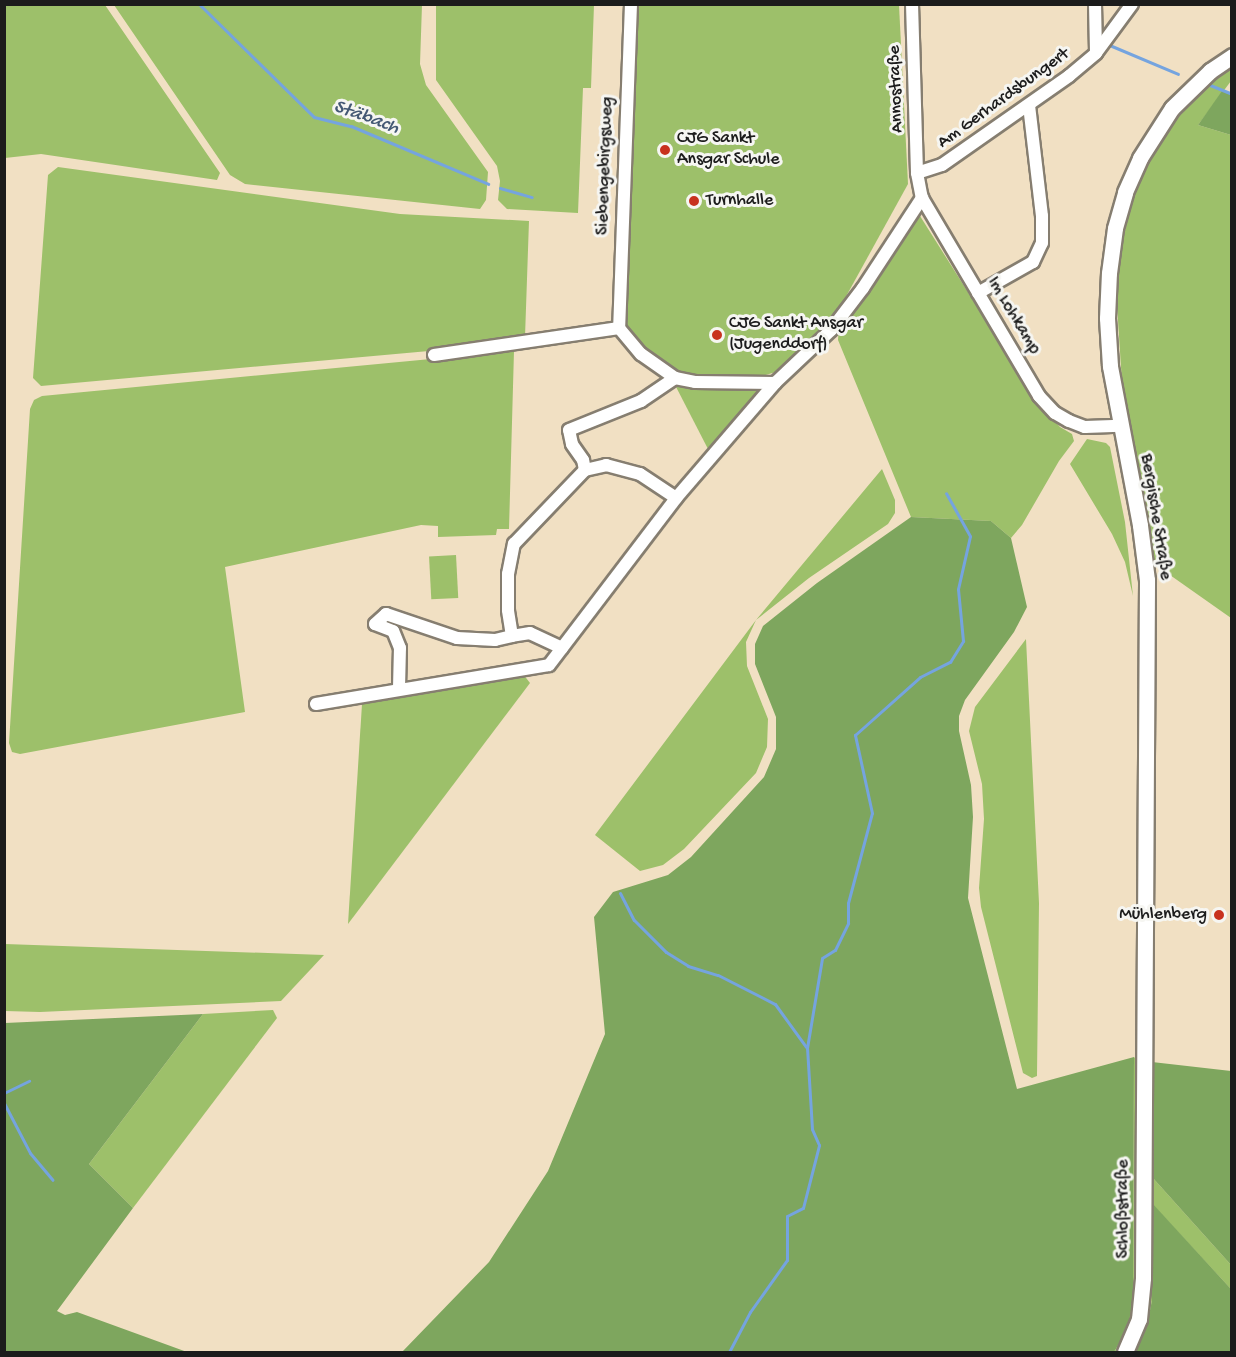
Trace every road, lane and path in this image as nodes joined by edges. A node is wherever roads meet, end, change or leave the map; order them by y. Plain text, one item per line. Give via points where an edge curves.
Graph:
1 (631, 4) edge
2 (912, 4) edge
3 (1095, 4) edge
4 (1132, 4) edge
5 (1096, 53) junction
6 (1232, 56) edge
7 (1029, 106) junction
8 (917, 173) junction
9 (922, 198) junction
10 (978, 293) junction
11 (619, 328) junction
12 (434, 355) dead end
13 (675, 378) junction
14 (775, 383) junction
15 (1120, 426) junction
16 (585, 470) junction
17 (676, 498) junction
18 (512, 636) junction
19 (562, 648) junction
20 (399, 688) junction
21 (316, 704) dead end
22 (1143, 1062) joint
23 (1125, 1353) edge

1 - 11 street, Siebengebirgsweg
2 - 8 street, Annostraße
3 - 5 street, Am Gerhardsbungert
4 - 5 street
5 - 7 street, Am Gerhardsbungert
6 - 15 main road, Bergische Straße via 1210,71 1172,108 1140,158 1125,192 1115,228 1107,318
7 - 8 street, Am Gerhardsbungert via 942,165
7 - 10 street via 1042,243 1033,262
8 - 9 street, Im Lohkamp
9 - 10 street, Im Lohkamp
9 - 14 street via 831,330
10 - 15 street, Im Lohkamp via 1039,396 1055,413 1084,427
11 - 12 street
11 - 13 street via 640,354
13 - 14 street
13 - 16 street via 641,401 569,430
14 - 17 street
15 - 22 main road, Bergische Straße via 1140,525 1146,580
16 - 17 street via 606,465 640,474
16 - 18 street via 514,544 508,574
17 - 19 street
18 - 19 street via 530,633
18 - 20 street via 495,640 457,638 386,614 375,624 393,631 400,648
19 - 20 street via 549,665
20 - 21 street
22 - 23 main road, Schloßstraße via 1143,1278 1139,1319

